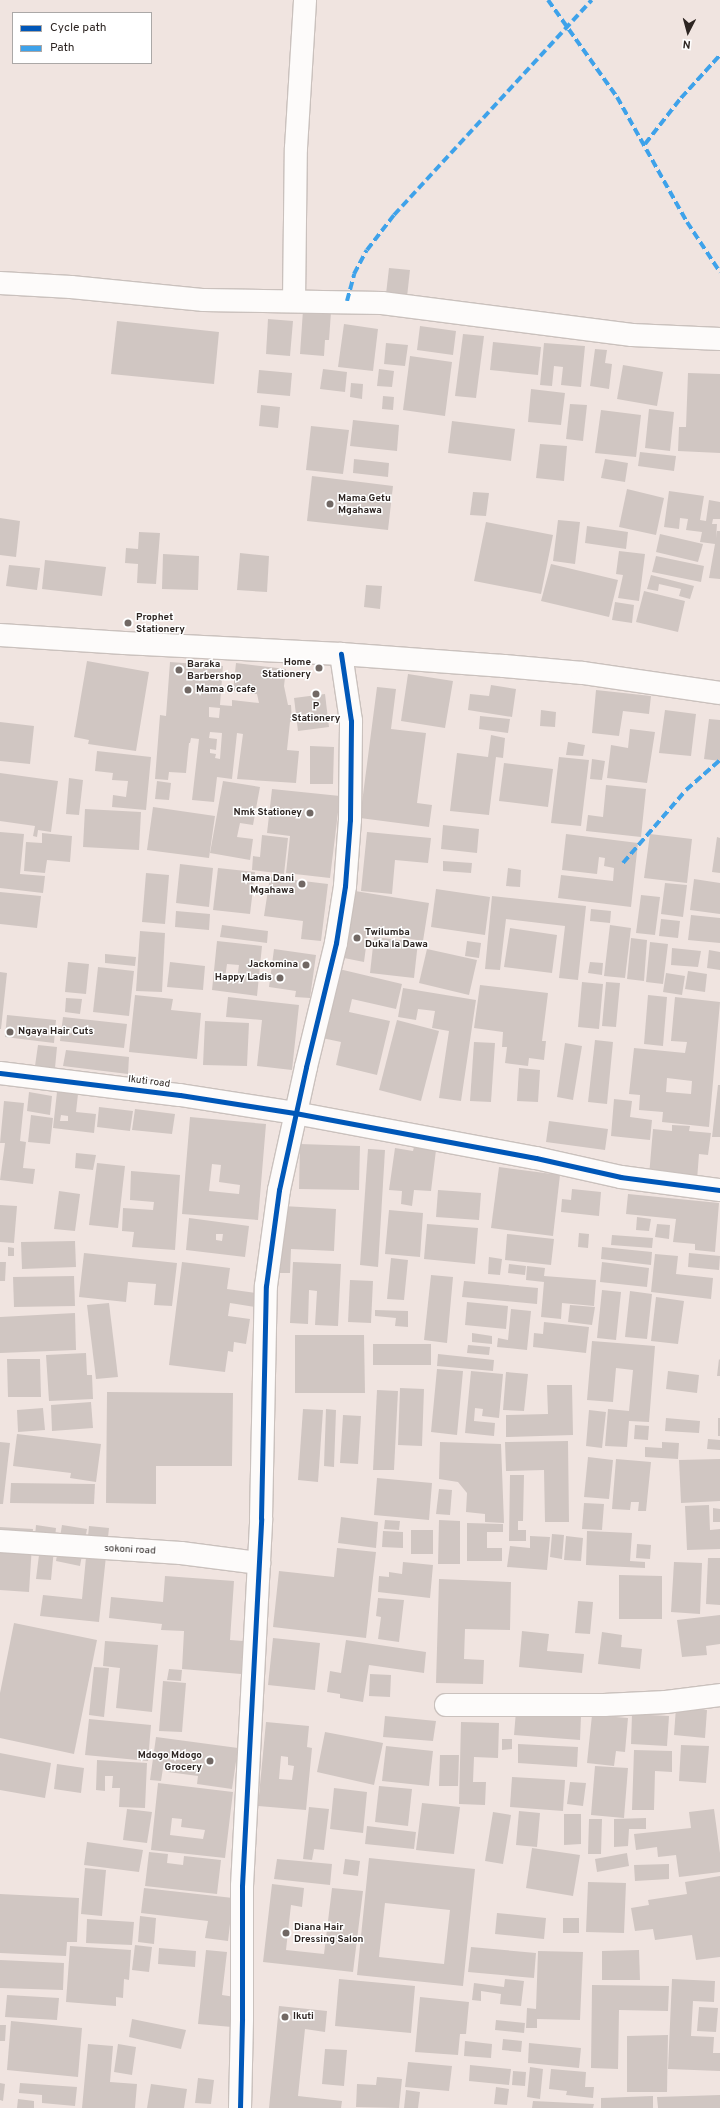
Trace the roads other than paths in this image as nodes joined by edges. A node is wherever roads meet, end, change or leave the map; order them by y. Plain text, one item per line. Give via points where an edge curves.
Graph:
1 (305, 0) edge
2 (0, 283) edge
3 (294, 301) junction
4 (720, 340) edge
5 (0, 635) edge
6 (342, 654) junction
7 (720, 693) edge
8 (0, 1073) edge
9 (295, 1113) junction
10 (720, 1190) edge
11 (0, 1541) edge
12 (259, 1562) junction
13 (720, 1695) edge
14 (446, 1705) dead end
15 (240, 2108) edge

1 - 3 street via 296,148
2 - 3 street via 71,287 171,298
3 - 4 street via 382,303 632,334
5 - 6 street
6 - 7 street via 583,673
6 - 9 street via 351,721 350,820 345,886 336,943
8 - 9 street, Ikuti road via 180,1095
9 - 10 street, Ikuti road via 536,1158 621,1177
9 - 12 street via 280,1190 266,1286
11 - 12 street, sokoni road via 181,1552
12 - 15 street via 242,1886
13 - 14 street via 604,1706

